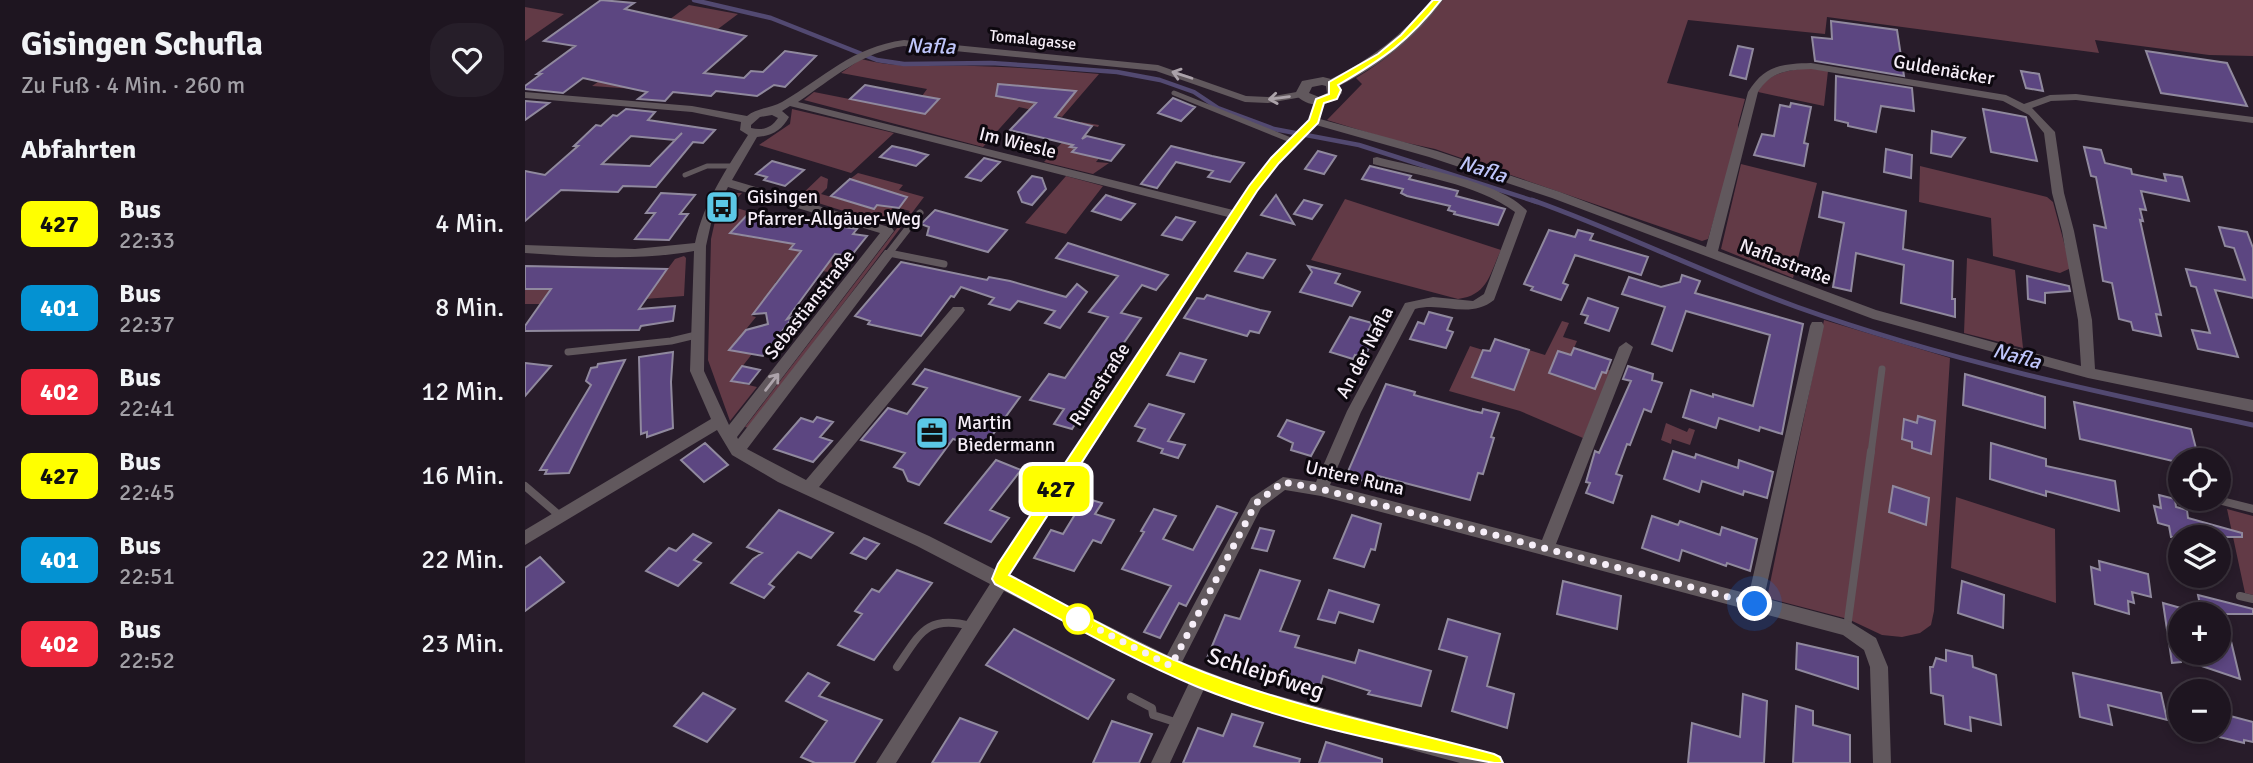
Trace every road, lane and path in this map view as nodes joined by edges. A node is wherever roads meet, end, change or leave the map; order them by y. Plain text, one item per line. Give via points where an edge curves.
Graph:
1 (1437, 0) edge
2 (1332, 84) junction
3 (1174, 93) dead end
4 (1302, 94) junction
5 (525, 95) edge
6 (1319, 101) junction
7 (790, 103) junction
8 (2025, 107) junction
9 (774, 111) junction
10 (748, 120) junction
11 (2253, 120) edge
12 (1303, 132) junction
13 (754, 133) junction
14 (1377, 161) dead end
15 (734, 166) junction
16 (685, 175) dead end
17 (723, 183) junction
18 (920, 213) dead end
19 (1236, 215) junction
20 (700, 246) junction
21 (525, 249) edge
22 (1711, 252) junction
23 (888, 253) junction
24 (944, 264) dead end
25 (958, 310) dead end
26 (1817, 326) dead end
27 (696, 335) junction
28 (1626, 347) dead end
29 (568, 352) dead end
30 (1882, 369) dead end
31 (2088, 373) junction
32 (2253, 406) edge
33 (719, 421) junction
34 (729, 436) junction
35 (737, 451) junction
36 (525, 486) edge
37 (809, 488) junction
38 (1321, 489) junction
39 (2231, 503) edge
40 (2253, 509) edge
41 (560, 516) junction
42 (525, 538) edge
43 (1547, 548) junction
44 (1000, 579) junction
45 (2240, 596) dead end
46 (2253, 599) edge
47 (1755, 604) junction
48 (972, 627) junction
49 (1847, 628) junction
50 (1171, 666) junction
51 (897, 667) dead end
52 (1201, 679) junction
53 (1131, 697) dead end
54 (1178, 723) junction
55 (885, 763) edge
56 (1160, 763) edge
57 (1494, 763) edge
58 (1882, 763) edge

1 - 2 street, Runastraße via 1405,37
2 - 4 street, Runastraße via 1311,82
2 - 6 street, Runastraße via 1333,96
3 - 12 lane
4 - 6 street
4 -> 7 street, Tomalagasse via 1250,99 1159,68 892,44 849,63
5 - 10 street via 680,108
6 - 12 street, Runastraße
7 - 9 street, Tomalagasse
7 - 19 street, Im Wiesle
8 - 11 street via 2061,96
8 - 22 street, Guldenäcker via 1977,91 1811,66 1770,71 1753,92
8 - 31 street, Guldenäcker via 2049,132 2085,320
9 - 10 street
9 - 13 street via 783,117 781,124
10 - 13 street via 746,130
12 - 19 street, Runastraße
12 - 22 street, Naflastraße via 1462,163
13 - 15 street
14 - 38 street, An der Nafla via 1467,186 1521,211 1483,304 1471,307 1423,300 1410,306 1354,411
15 - 16 lane via 707,166
15 - 17 street
17 - 20 street via 706,219
34 -> 17 street, Sebastianstraße via 888,231
18 - 23 lane
19 - 44 street, Runastraße
20 - 21 street via 642,251
20 - 27 street
22 - 31 street, Naflastraße via 1873,314
23 - 24 lane
23 - 35 street
25 - 37 street
26 - 47 street
27 - 29 lane
27 - 33 street via 697,371
28 - 43 street
30 - 49 lane
31 - 32 street, Naflastraße
33 - 34 street
33 - 41 street
34 - 35 street
35 - 37 street, Schleipfweg
36 - 41 lane
37 - 44 street, Schleipfweg
38 - 43 street, Untere Runa
38 - 50 street, Untere Runa via 1283,482 1256,503
39 - 40 lane
41 - 42 street
43 - 47 street, Untere Runa
44 - 48 street, Runastraße
44 - 50 street, Schleipfweg
45 - 46 lane
47 - 49 street, Untere Runa
48 - 51 lane via 947,618 928,625
48 - 55 street, Runastraße
49 - 58 street, Untere Runa via 1870,645 1879,667
50 - 52 street, Schleipfweg
52 - 54 street
52 - 57 street, Schleipfweg via 1254,698
53 - 54 lane via 1151,708 1153,715
54 - 56 street

